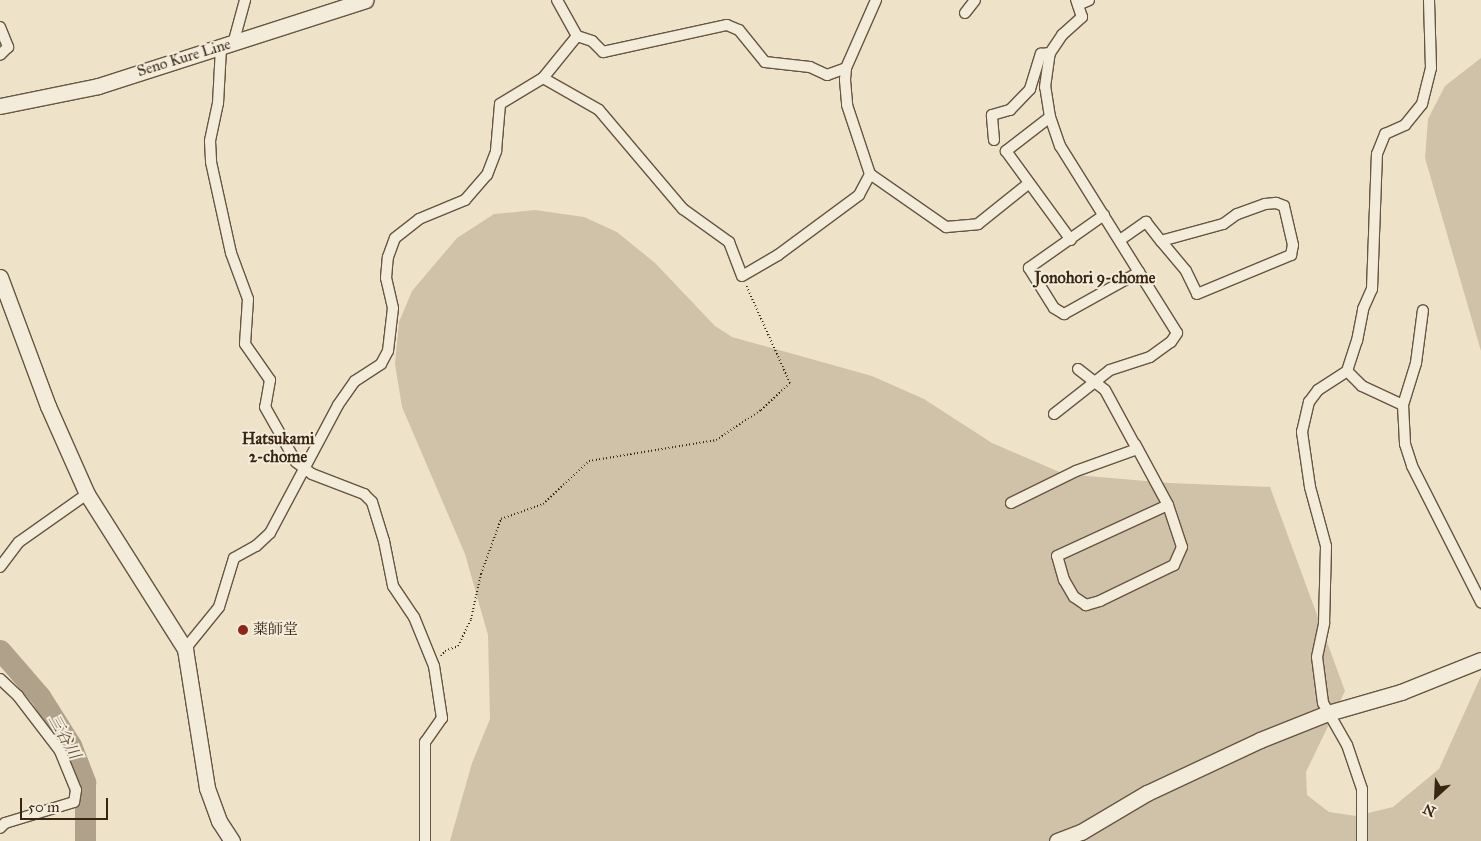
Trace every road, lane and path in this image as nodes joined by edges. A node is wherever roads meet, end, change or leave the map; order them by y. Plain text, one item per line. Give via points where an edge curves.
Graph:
1 (245, 0) edge
2 (366, 0) edge
3 (557, 0) edge
4 (876, 0) edge
5 (975, 0) edge
6 (1089, 0) edge
7 (1429, 0) edge
8 (1077, 3) edge
9 (965, 13) dead end
10 (0, 26) edge
11 (576, 36) junction
12 (227, 46) junction
13 (1050, 53) junction
14 (0, 55) edge
15 (846, 68) junction
16 (543, 78) junction
17 (0, 106) edge
18 (1050, 116) junction
19 (994, 140) dead end
20 (870, 174) junction
21 (1028, 184) junction
22 (1104, 215) junction
23 (1071, 240) junction
24 (1120, 240) junction
25 (1161, 241) junction
26 (1139, 272) junction
27 (742, 276) junction
28 (0, 277) edge
29 (1423, 310) dead end
30 (1078, 369) dead end
31 (1347, 371) junction
32 (1095, 384) junction
33 (1403, 405) junction
34 (1054, 414) dead end
35 (1137, 449) junction
36 (303, 468) junction
37 (87, 494) junction
38 (1010, 503) dead end
39 (1168, 505) junction
40 (0, 567) edge
41 (1481, 602) edge
42 (185, 649) junction
43 (1481, 660) edge
44 (434, 666) junction
45 (0, 679) edge
46 (1328, 713) junction
47 (0, 828) edge
48 (232, 841) edge
49 (425, 841) edge
50 (1057, 841) edge
51 (1362, 841) edge

1 - 12 street
2 - 12 street, Seno Kure Line
3 - 11 street
4 - 15 street
5 - 9 street
6 - 8 street
7 - 31 street via 1431,68 1422,104 1405,125 1385,134 1377,154 1372,289 1363,309
8 - 13 street via 1082,17 1062,35
10 - 14 street via 8,47
11 - 15 street via 592,41 603,52 727,25 739,30 765,62 810,67 827,75
11 - 16 street
12 - 17 street, Seno Kure Line via 98,86
12 - 36 street via 210,141 211,162 231,253 248,299 245,344 270,380 265,407 280,437
13 - 18 street via 1046,87
13 - 19 street via 1041,54 1030,89 1010,110 992,115
15 - 20 street via 847,105
16 - 27 street via 599,110 683,209 729,242
16 - 36 street via 500,104 496,151 490,167 465,200 419,219 395,238 388,257 386,278 393,308 388,351 381,364 355,381
18 - 21 street via 1006,151
18 - 22 street via 1060,146
20 - 21 street via 946,227 978,224
20 - 27 street via 859,195 778,255
21 - 23 street
22 - 23 street
22 - 24 street
23 - 26 street via 1028,268 1054,308 1064,314
24 - 25 street via 1146,222
24 - 26 street
25 - 25 street via 1223,224 1237,214 1276,203 1284,206 1293,245 1291,255 1197,294 1186,271
26 - 32 street via 1177,333 1171,342 1150,357 1118,366
27 - 44 path via 790,383 761,410 716,440 589,461 543,504 501,519 481,574 471,619 458,646 445,651
28 - 37 street via 48,406
29 - 33 street via 1416,363
30 - 32 street
31 - 33 street via 1362,386
31 - 46 street via 1318,390 1309,402 1302,432 1310,487 1326,546 1324,623 1317,656 1323,703
32 - 34 street
32 - 35 street via 1105,390 1115,404
33 - 41 street via 1405,444 1412,466
35 - 38 street via 1076,471
35 - 39 street via 1134,441
36 - 42 street via 270,533 256,546 234,558 219,607
36 - 44 street via 364,494 372,502 394,586 414,617
37 - 40 street via 19,542
37 - 42 street
39 - 39 street via 1182,547 1174,565 1100,601 1086,605 1074,597 1064,580 1057,556
42 - 48 street via 206,788 219,821
43 - 46 street via 1401,692
44 - 49 street via 442,718 425,742
45 - 47 street via 18,696 60,751 76,790 74,802 5,823
46 - 50 street via 1260,740 1155,789 1081,832
46 - 51 street via 1347,745 1362,789

